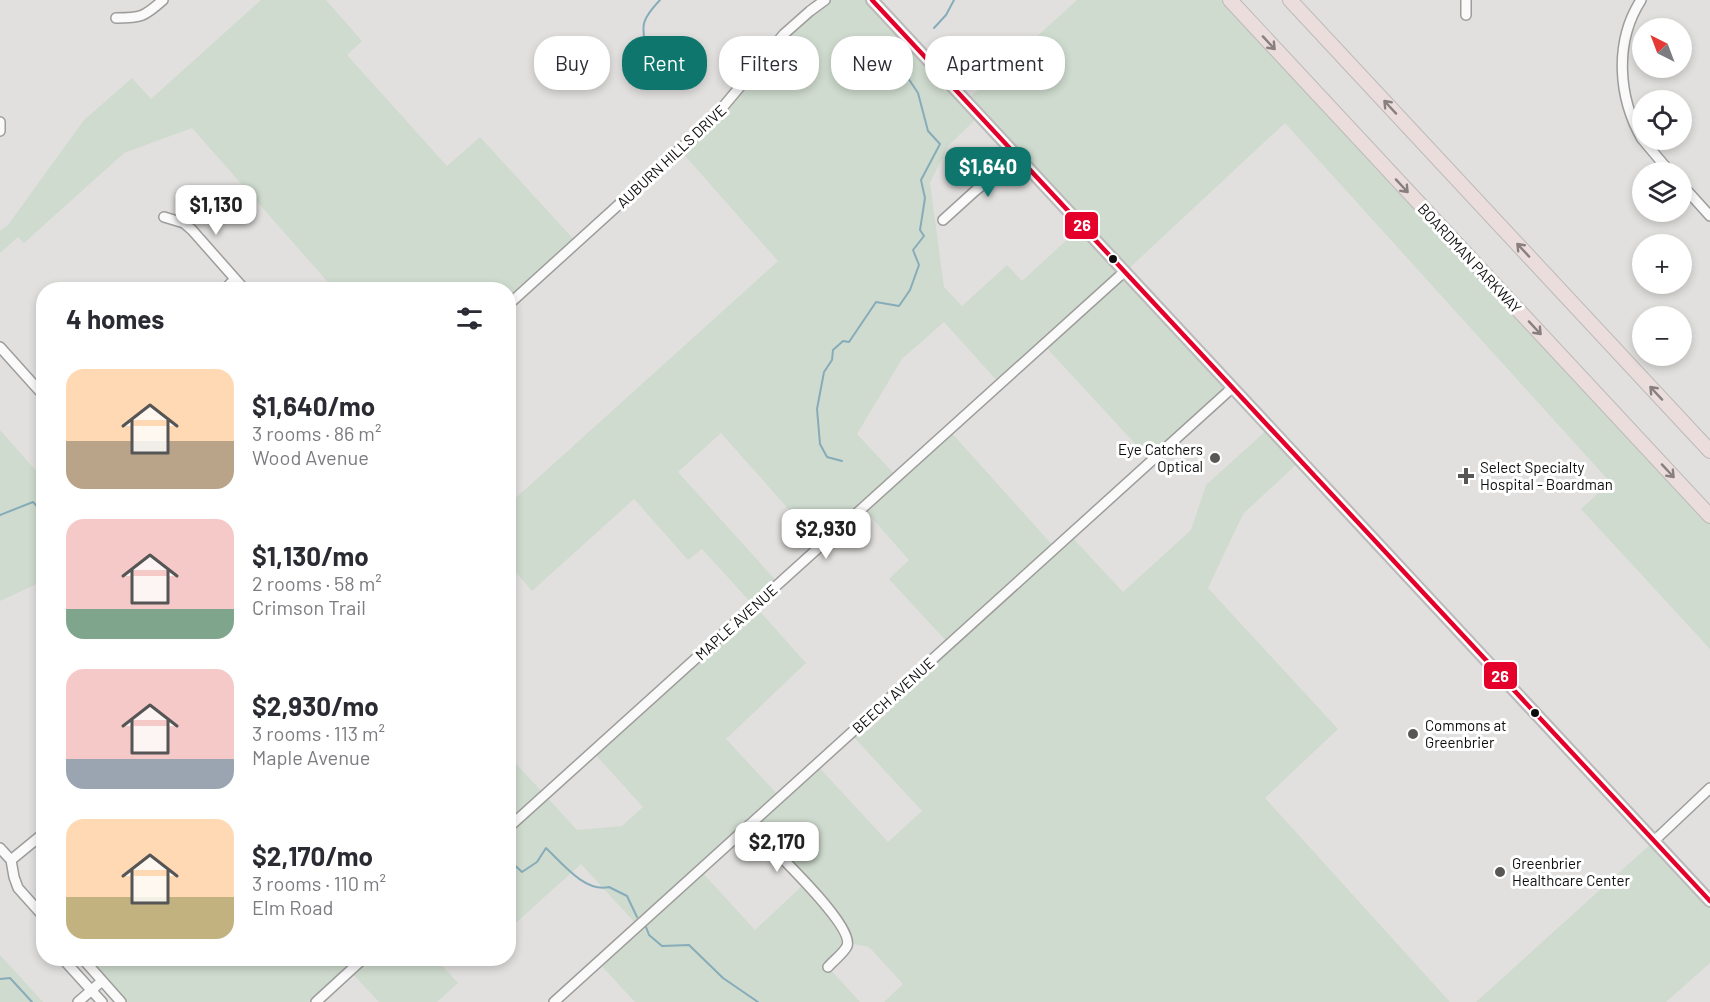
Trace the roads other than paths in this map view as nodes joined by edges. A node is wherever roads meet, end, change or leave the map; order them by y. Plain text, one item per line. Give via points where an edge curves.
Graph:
1 (163, 0) edge
2 (825, 0) edge
3 (872, 0) edge
4 (1230, 0) edge
5 (1290, 0) edge
6 (1466, 0) edge
7 (1641, 0) edge
8 (1466, 15) dead end
9 (116, 18) dead end
10 (1632, 119) edge
11 (0, 122) edge
12 (0, 131) edge
13 (1652, 150) edge
14 (1017, 157) junction
15 (1662, 162) edge
16 (1692, 196) edge
17 (1710, 216) edge
18 (164, 217) dead end
19 (943, 220) dead end
20 (1124, 272) junction
21 (235, 279) junction
22 (232, 282) edge
23 (238, 282) edge
24 (516, 298) edge
25 (0, 347) edge
26 (36, 387) edge
27 (1232, 388) junction
28 (1710, 451) edge
29 (1710, 516) edge
30 (1710, 788) edge
31 (516, 821) edge
32 (749, 825) junction
33 (36, 840) edge
34 (1654, 841) junction
35 (0, 848) edge
36 (11, 860) junction
37 (1710, 901) edge
38 (36, 908) edge
39 (69, 966) edge
40 (89, 966) edge
41 (355, 966) edge
42 (828, 966) dead end
43 (102, 981) junction
44 (91, 991) junction
45 (78, 1002) edge
46 (102, 1002) edge
47 (121, 1002) edge
48 (316, 1002) edge
49 (554, 1002) edge

1 - 9 street via 137,18
2 - 24 street, AUBURN HILLS DRIVE via 784,34 712,120
3 - 14 main road
4 -> 29 highway, BOARDMAN PARKWAY
28 -> 5 highway
6 - 8 street
7 - 10 street via 1629,26 1622,67
11 - 12 street
13 - 15 street
14 - 19 street
14 - 20 main road
16 - 17 street
18 - 21 street via 184,223
20 - 27 main road
20 - 31 street, MAPLE AVENUE
21 - 22 street
21 - 23 street
25 - 26 street
27 - 32 street, BEECH AVENUE
27 - 34 main road
30 - 34 street
32 - 42 street via 840,922 848,943
32 - 49 street, BEECH AVENUE
33 - 36 street
34 - 37 main road
35 - 36 street
36 - 38 street via 18,888
39 - 44 street
40 - 43 street
41 - 48 street
43 - 44 street
43 - 47 street
44 - 45 street
44 - 46 street

